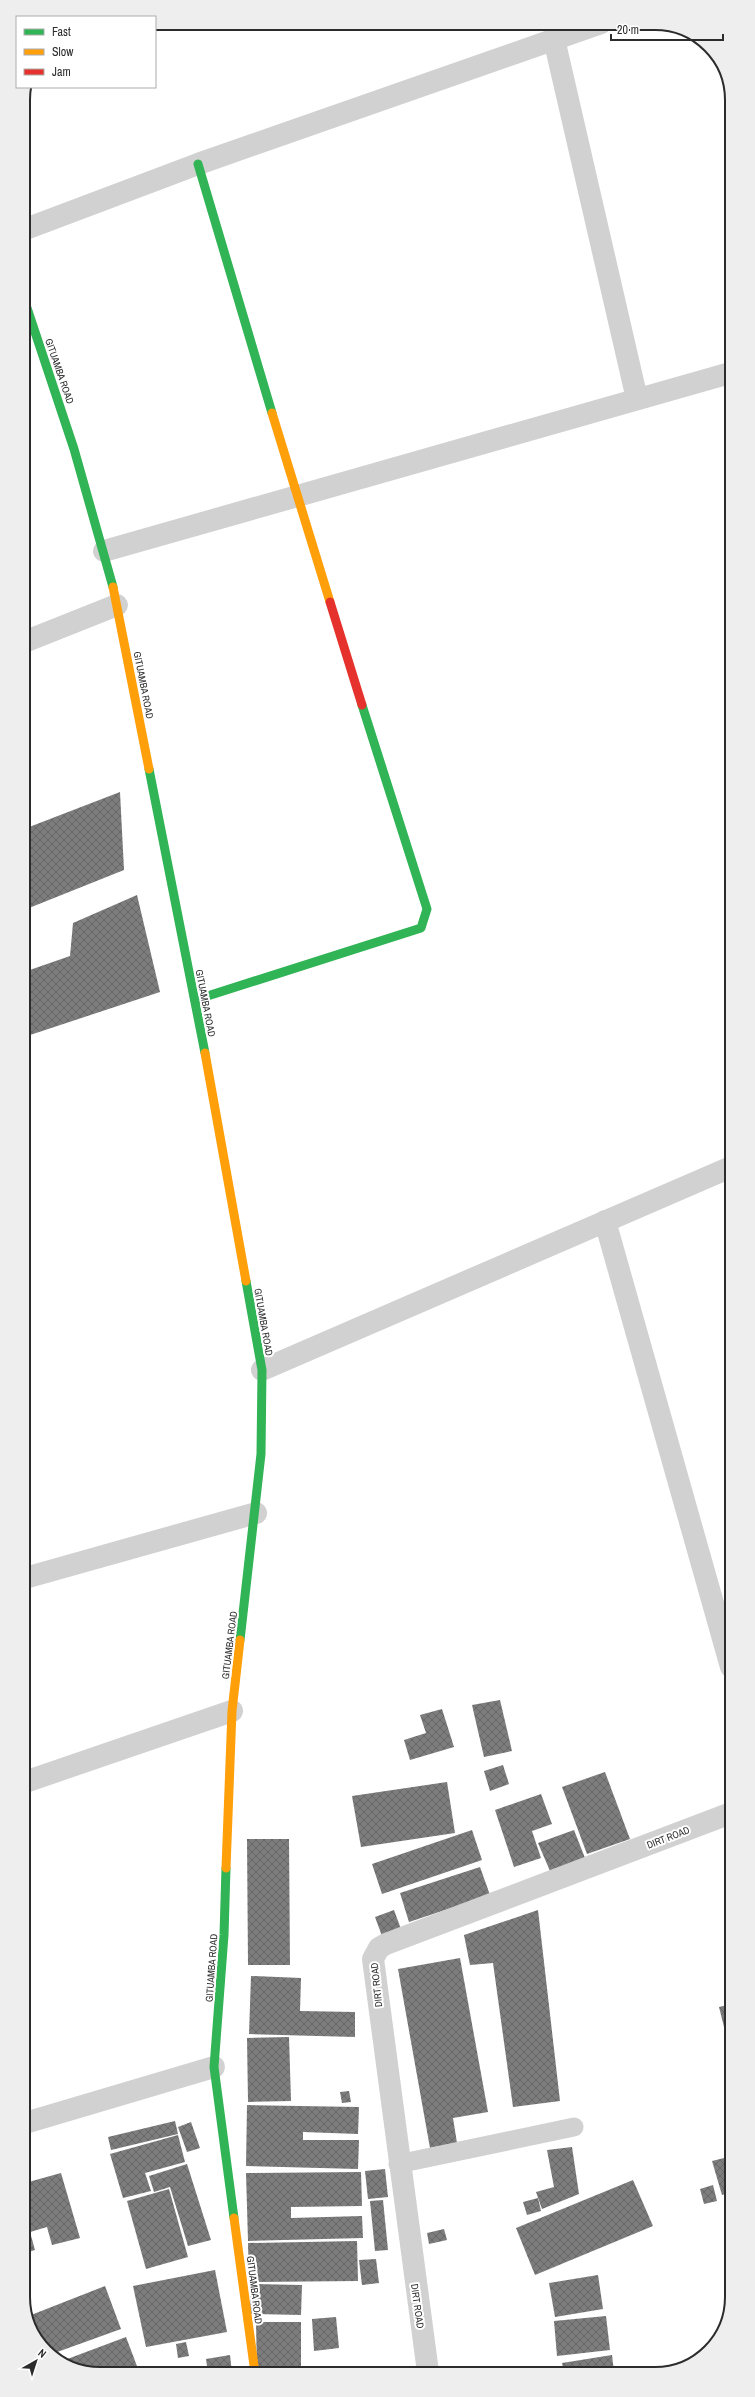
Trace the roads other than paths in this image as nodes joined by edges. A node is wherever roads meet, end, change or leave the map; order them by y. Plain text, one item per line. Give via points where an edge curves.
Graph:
1 (580, 30) edge
2 (554, 39) junction
3 (198, 164) junction
4 (30, 227) edge
5 (30, 316) edge
6 (725, 374) edge
7 (637, 399) junction
8 (296, 495) junction
9 (104, 551) junction
10 (117, 605) junction
11 (30, 640) edge
12 (195, 1000) junction
13 (725, 1170) edge
14 (605, 1221) junction
15 (262, 1370) junction
16 (256, 1513) junction
17 (30, 1577) edge
18 (725, 1646) edge
19 (232, 1711) junction
20 (30, 1780) edge
21 (725, 1815) edge
22 (214, 2067) junction
23 (30, 2122) edge
24 (574, 2127) dead end
25 (398, 2164) junction
26 (254, 2367) edge
27 (427, 2367) edge

1 - 2 street
2 - 3 street
2 - 7 street
3 - 4 street
3 - 8 street
5 - 9 street, GITUAMBA ROAD via 57,392
6 - 7 street
7 - 8 street
8 - 9 street
8 - 12 street via 427,909 421,928
9 - 10 street, GITUAMBA ROAD
10 - 11 street
10 - 12 street, GITUAMBA ROAD
12 - 15 street, GITUAMBA ROAD
13 - 14 street
14 - 15 street
14 - 18 street
15 - 16 street, GITUAMBA ROAD via 262,1454
16 - 17 street
16 - 19 street, GITUAMBA ROAD
19 - 20 street
19 - 22 street, GITUAMBA ROAD via 224,1935
21 - 25 street, DIRT ROAD via 379,1948 373,1959
22 - 23 street
22 - 26 street, GITUAMBA ROAD
24 - 25 lane
25 - 27 street, DIRT ROAD

